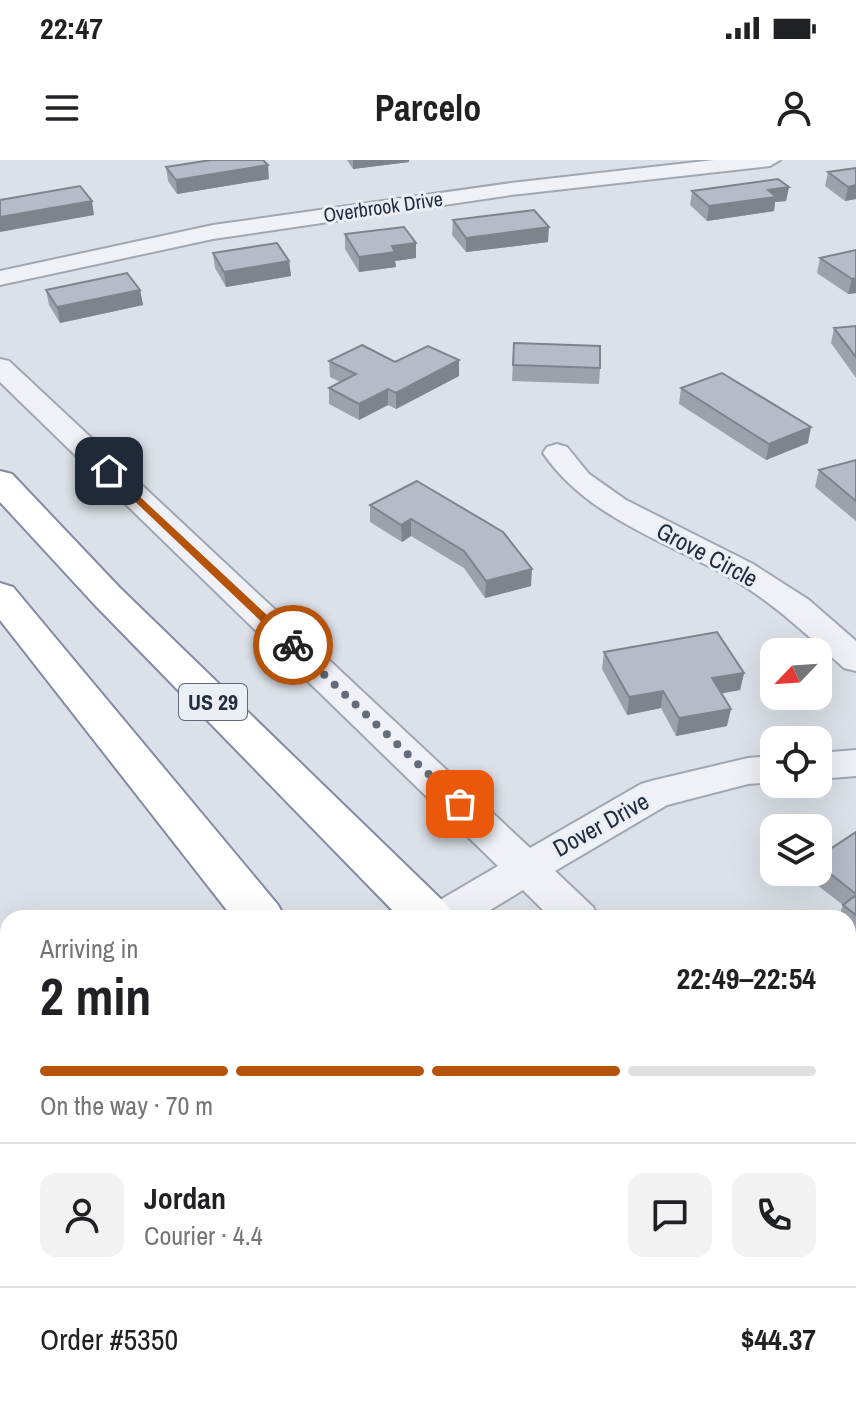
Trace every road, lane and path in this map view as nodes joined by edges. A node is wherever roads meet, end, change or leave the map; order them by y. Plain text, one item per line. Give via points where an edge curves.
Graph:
1 (770, 160) edge
2 (0, 278) edge
3 (0, 367) edge
4 (557, 453) dead end
5 (0, 481) edge
6 (0, 595) edge
7 (856, 660) edge
8 (856, 763) edge
9 (832, 765) edge
10 (760, 770) edge
11 (526, 867) junction
12 (255, 910) edge
13 (422, 910) edge
14 (456, 910) edge
15 (570, 910) edge

1 - 2 street, Overbrook Drive via 511,189 213,232
3 - 11 street
4 - 7 street, Grove Circle via 579,480 615,506 742,571 797,607
5 - 13 highway, US 29 via 107,596
6 - 12 highway
8 - 9 street
10 - 11 street, Dover Drive via 655,794
11 - 14 street, Dover Drive
11 - 15 street

